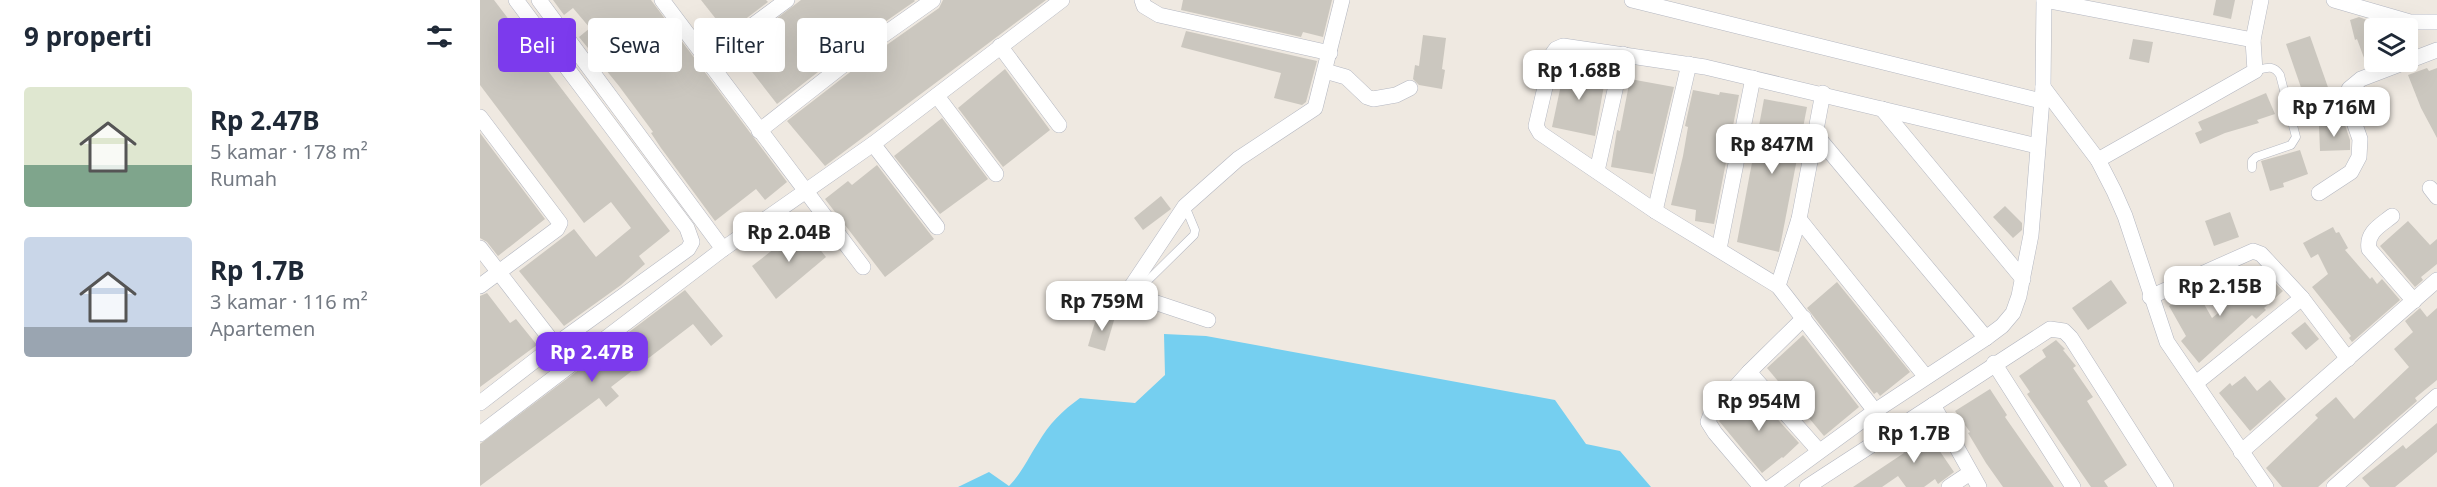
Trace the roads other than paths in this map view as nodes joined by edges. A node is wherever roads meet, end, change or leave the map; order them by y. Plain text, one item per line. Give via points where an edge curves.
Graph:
1 (516, 0) edge
2 (539, 0) edge
3 (662, 0) edge
4 (787, 0) edge
5 (933, 0) edge
6 (1062, 0) edge
7 (1342, 0) edge
8 (1632, 0) edge
9 (2044, 0) edge
10 (2261, 0) edge
11 (2334, 0) edge
12 (1143, 3) edge
13 (763, 18) edge
14 (2437, 22) edge
15 (2253, 39) junction
16 (694, 44) edge
17 (1000, 46) junction
18 (2437, 50) edge
19 (1330, 53) junction
20 (1623, 54) junction
21 (1689, 64) junction
22 (2255, 71) junction
23 (715, 72) edge
24 (1333, 73) junction
25 (1753, 78) junction
26 (1410, 88) dead end
27 (1823, 93) junction
28 (2042, 94) junction
29 (938, 96) junction
30 (1882, 109) junction
31 (480, 117) edge
32 (1059, 125) dead end
33 (759, 131) junction
34 (1816, 135) junction
35 (873, 144) junction
36 (2037, 146) junction
37 (2098, 160) junction
38 (2253, 168) dead end
39 (1597, 171) junction
40 (996, 174) dead end
41 (673, 181) junction
42 (806, 190) junction
43 (660, 191) junction
44 (2319, 193) dead end
45 (1185, 206) junction
46 (1655, 211) junction
47 (2392, 216) dead end
48 (1798, 219) junction
49 (938, 227) dead end
50 (480, 248) edge
51 (723, 249) junction
52 (1719, 249) junction
53 (664, 264) junction
54 (863, 267) dead end
55 (498, 272) junction
56 (2023, 279) junction
57 (2437, 280) edge
58 (679, 284) junction
59 (480, 286) edge
60 (1778, 286) junction
61 (1133, 295) junction
62 (2150, 297) junction
63 (2302, 298) junction
64 (2414, 301) junction
65 (1804, 318) junction
66 (1208, 320) dead end
67 (1986, 338) junction
68 (555, 345) junction
69 (2348, 359) junction
70 (1994, 363) junction
71 (1749, 372) junction
72 (1926, 376) junction
73 (2196, 383) junction
74 (2437, 396) edge
75 (480, 403) edge
76 (1933, 405) junction
77 (1875, 411) junction
78 (480, 434) edge
79 (1819, 451) junction
80 (2241, 452) junction
81 (1970, 472) junction
82 (1761, 487) edge
83 (1771, 487) edge
84 (1807, 487) edge
85 (1949, 487) edge
86 (1979, 487) edge
87 (2073, 487) edge
88 (2166, 487) edge
89 (2266, 487) edge
90 (2334, 487) edge

1 - 43 street
2 - 41 street
3 - 16 street
4 - 13 street
5 - 33 street
6 - 17 street
7 - 19 street
8 - 28 street
9 - 15 street
9 - 28 street
10 - 15 street
11 - 14 street via 2410,22
12 - 19 street via 1159,15
15 - 22 street
17 - 29 street
17 - 32 street
18 - 44 street via 2361,79 2349,88 2347,102 2360,139 2359,157 2351,172
19 - 24 street
20 - 21 street
20 - 39 street
20 - 39 street via 1563,46 1552,53 1536,126 1545,138
21 - 25 street
21 - 46 street
22 - 37 street
22 - 38 lane via 2271,67 2280,75 2296,137 2291,146 2256,157
23 - 33 street
24 - 26 street via 1351,80 1367,98 1396,95
24 - 45 street via 1315,108 1238,159
25 - 27 street
25 - 52 street
27 - 30 street
27 - 34 street
28 - 36 street
28 - 37 street
29 - 35 street
29 - 40 street
30 - 36 street
30 - 56 street
31 - 55 street via 560,223
33 - 42 street
34 - 48 street
34 - 67 street
35 - 42 street
35 - 49 street
36 - 56 street via 2031,235
37 - 62 street via 2125,216
39 - 46 street
41 - 43 street
41 - 51 street
42 - 51 street
42 - 54 street
43 - 53 street via 687,228 692,242 688,249
45 - 61 street via 1129,290
45 - 61 lane via 1194,235
46 - 52 street
47 - 64 street via 2371,234 2369,249
48 - 60 street
48 - 72 street
50 - 55 street
51 - 58 street
52 - 60 street
53 - 58 street
53 - 68 street
55 - 59 street
55 - 68 street
56 - 67 street via 2013,313
57 - 64 street
58 - 78 street
60 - 65 street
61 - 66 street
62 - 63 street via 2253,251 2261,254
62 - 73 street via 2167,342
63 - 69 street
63 - 73 street
64 - 69 street
65 - 71 street
65 - 77 street
67 - 72 street
68 - 75 street
69 - 80 street
70 - 76 street
70 - 87 street
70 - 88 street via 2050,329 2064,331
71 - 79 street
71 - 82 street via 1708,422
72 - 77 street
73 - 80 street
74 - 90 street
76 - 81 street
76 - 84 street
77 - 79 street
79 - 83 street
80 - 89 street
81 - 85 street
81 - 86 street

